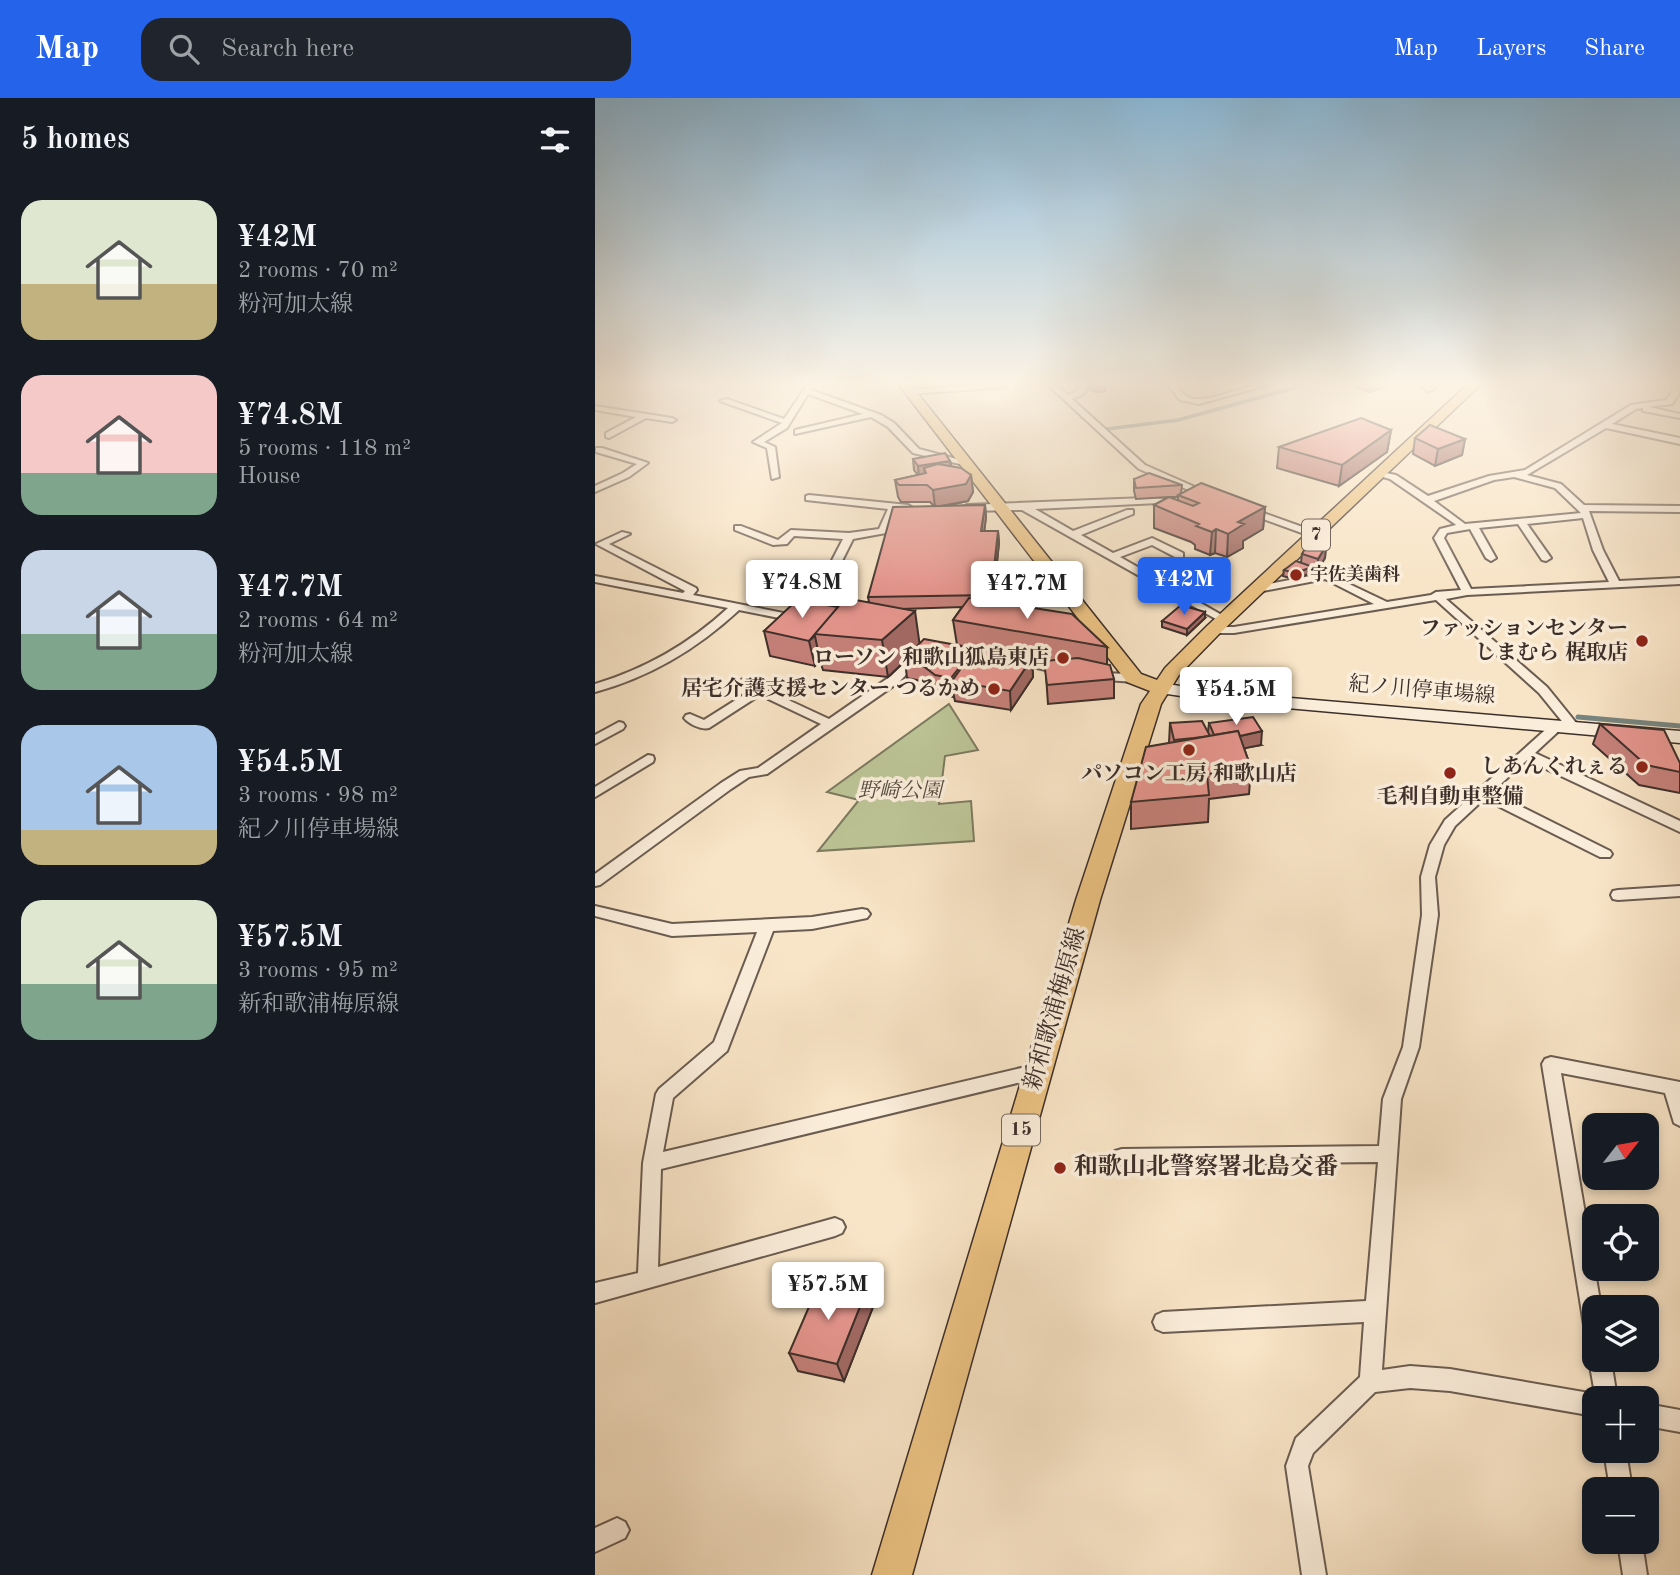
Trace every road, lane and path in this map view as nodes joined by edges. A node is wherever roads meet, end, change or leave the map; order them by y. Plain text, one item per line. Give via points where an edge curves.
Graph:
1 (613, 454) edge
2 (772, 454) edge
3 (929, 454) edge
4 (958, 454) edge
5 (1128, 454) edge
6 (1399, 454) edge
7 (1558, 454) edge
8 (964, 462) junction
9 (1379, 473) junction
10 (1517, 475) junction
11 (775, 478) dead end
12 (595, 489) edge
13 (1210, 496) junction
14 (809, 498) dead end
15 (1429, 499) junction
16 (1223, 501) edge
17 (1235, 505) edge
18 (893, 508) junction
19 (920, 508) edge
20 (961, 508) edge
21 (1024, 508) junction
22 (1001, 509) junction
23 (1680, 509) edge
24 (1130, 512) dead end
25 (1585, 512) junction
26 (1522, 523) junction
27 (1473, 526) junction
28 (1462, 527) junction
29 (738, 528) dead end
30 (625, 534) dead end
31 (1072, 535) junction
32 (1316, 535) junction
33 (849, 536) junction
34 (1179, 555) dead end
35 (1112, 557) junction
36 (1491, 558) dead end
37 (1546, 558) dead end
38 (1329, 564) dead end
39 (796, 576) dead end
40 (1326, 576) junction
41 (595, 579) edge
42 (1680, 581) edge
43 (1616, 585) junction
44 (1258, 589) junction
45 (1467, 592) junction
46 (1436, 596) junction
47 (685, 597) junction
48 (1383, 604) junction
49 (736, 607) junction
50 (810, 621) edge
51 (1218, 625) junction
52 (915, 642) dead end
53 (1007, 659) edge
54 (743, 683) dead end
55 (1147, 683) junction
56 (595, 688) edge
57 (758, 691) junction
58 (690, 718) dead end
59 (831, 724) junction
60 (619, 726) dead end
61 (1565, 726) junction
62 (1680, 737) edge
63 (595, 740) edge
64 (1526, 754) junction
65 (648, 759) dead end
66 (595, 793) edge
67 (1482, 793) junction
68 (1680, 827) edge
69 (1605, 854) dead end
70 (595, 881) edge
71 (1680, 891) edge
72 (1618, 895) dead end
73 (595, 911) edge
74 (862, 914) dead end
75 (767, 926) junction
76 (1038, 1072) junction
77 (1676, 1088) edge
78 (1680, 1118) edge
79 (1388, 1154) junction
80 (1122, 1157) dead end
81 (652, 1163) junction
82 (835, 1227) dead end
83 (648, 1280) junction
84 (595, 1293) edge
85 (1589, 1295) edge
86 (1375, 1311) junction
87 (1163, 1322) dead end
88 (1370, 1382) junction
89 (1582, 1403) edge
90 (1659, 1417) edge
91 (1680, 1420) edge
92 (617, 1530) dead end
93 (595, 1540) edge
94 (1632, 1554) edge
95 (892, 1575) edge
96 (1314, 1575) edge
97 (1635, 1575) edge

1 - 12 street via 644,463
2 - 11 street
3 - 8 street
4 - 8 main road
5 - 13 street via 1142,467
6 - 9 main road, 7
7 - 10 street
8 - 22 main road
9 - 15 street
9 - 32 main road, 7
10 - 15 street via 1492,478
10 - 25 street via 1558,486
13 - 16 street
13 - 21 street
14 - 18 street
15 - 28 street
17 - 32 street
18 - 19 street
18 - 33 street via 883,531
20 - 22 street
21 - 22 street
21 - 31 street
22 - 55 main road
23 - 25 street
24 - 31 street
25 - 26 street
25 - 43 street
26 - 27 street
26 - 37 street
27 - 28 street
27 - 36 street
28 - 45 street via 1443,531 1439,538
29 - 33 street via 777,543 791,533
30 - 47 street via 601,544 692,590
31 - 35 street
32 - 44 main road, 7
33 - 39 street via 829,577
34 - 35 street via 1152,541
35 - 51 street
38 - 40 street via 1320,572
40 - 44 street
40 - 48 street
41 - 47 street
42 - 43 street
43 - 45 street
44 - 51 main road, 7
45 - 46 street
46 - 48 street
46 - 61 street via 1543,690
47 - 49 street
48 - 51 street via 1234,630
49 - 50 street
49 - 56 street via 692,645 621,681
51 - 55 main road, 7 via 1172,672
52 - 59 street via 929,645 895,679
53 - 55 street
54 - 57 street
55 - 61 main road, 紀ノ川停車場線 via 1221,697
55 - 76 main road, 新和歌浦梅原線 / 15 via 1151,704
57 - 58 street via 705,725
57 - 59 street
59 - 70 street via 762,771 745,774 726,786
60 - 63 street
61 - 62 main road, 紀ノ川停車場線
61 - 64 street
64 - 67 street
64 - 68 street
65 - 66 street
67 - 69 street
67 - 79 street via 1450,823 1437,845 1428,877 1430,915 1413,1034 1392,1099
71 - 72 street
73 - 75 street via 671,930
74 - 75 street
75 - 81 street via 721,1046 665,1094
76 - 81 street
76 - 95 main road, 新和歌浦梅原線 / 15
77 - 78 street
77 - 85 street via 1551,1064
79 - 80 street
79 - 86 street
81 - 83 street
82 - 83 street
83 - 84 street
86 - 87 street
86 - 88 street
88 - 89 street via 1410,1377 1450,1380
88 - 96 street via 1304,1446 1297,1466
90 - 91 street
92 - 93 street
94 - 97 street

